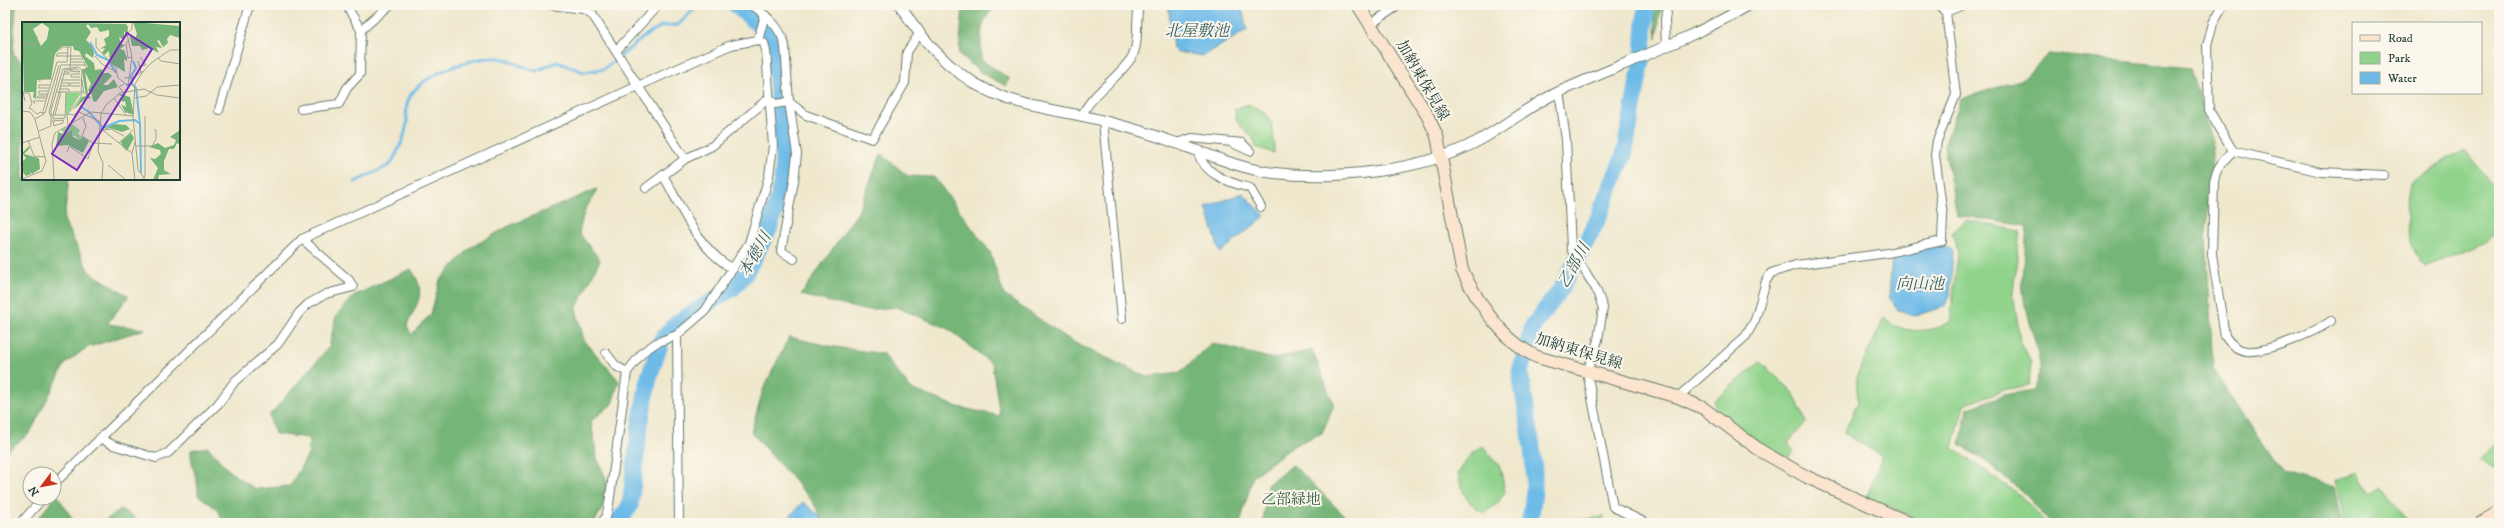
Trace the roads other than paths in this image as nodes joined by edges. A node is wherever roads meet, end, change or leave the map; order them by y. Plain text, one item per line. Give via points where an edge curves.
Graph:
1 (250, 5) edge
2 (346, 5) edge
3 (390, 5) edge
4 (551, 5) edge
5 (658, 5) edge
6 (752, 5) edge
7 (900, 5) edge
8 (1139, 5) edge
9 (1358, 5) edge
10 (1399, 5) edge
11 (1667, 5) edge
12 (1748, 5) edge
13 (1938, 5) edge
14 (1963, 5) edge
15 (2223, 5) edge
16 (1946, 12) junction
17 (765, 15) junction
18 (1371, 24) junction
19 (360, 30) junction
20 (919, 34) junction
21 (758, 40) junction
22 (1666, 45) junction
23 (616, 51) junction
24 (638, 86) junction
25 (1559, 91) junction
26 (769, 98) junction
27 (789, 102) junction
28 (301, 108) dead end
29 (219, 110) dead end
30 (1082, 115) junction
31 (1103, 121) junction
32 (1230, 142) dead end
33 (1177, 143) junction
34 (2233, 151) junction
35 (1198, 152) junction
36 (1443, 157) junction
37 (685, 159) junction
38 (663, 175) junction
39 (2384, 175) dead end
40 (646, 188) dead end
41 (1261, 207) dead end
42 (302, 238) junction
43 (794, 259) dead end
44 (732, 271) junction
45 (1122, 319) dead end
46 (2331, 321) dead end
47 (673, 337) junction
48 (606, 353) dead end
49 (627, 372) junction
50 (1587, 372) junction
51 (1678, 397) junction
52 (100, 438) junction
53 (62, 476) edge
54 (36, 506) edge
55 (2499, 512) edge
56 (21, 523) edge
57 (601, 523) edge
58 (679, 523) edge
59 (1646, 523) edge
60 (1909, 523) edge
61 (2480, 523) edge

1 - 29 street
2 - 19 street
3 - 19 street
4 - 23 street via 583,9 592,14
5 - 23 street
6 - 17 street
7 - 20 street
8 - 30 street via 1132,57 1113,80 1088,103
9 - 18 main road, 加納東保見線
10 - 18 street
11 - 22 street
12 - 22 street via 1693,35
13 - 16 street
14 - 16 street
15 - 34 street via 2213,23 2207,45 2209,110
16 - 51 street via 1956,95 1937,141 1935,155 1943,215 1942,241 1888,253 1796,266 1771,273 1766,281 1750,332
17 - 21 street
17 - 27 street via 783,36
18 - 36 main road, 加納東保見線 via 1427,115
19 - 28 street via 360,74 339,104
20 - 27 street via 907,52 905,83 872,139 806,115
20 - 30 street via 948,64 991,92 1010,100
21 - 24 street via 731,45
21 - 26 street via 764,44 766,51
22 - 25 street
23 - 24 street
24 - 37 street
24 - 42 street
25 - 36 street via 1476,142
25 - 50 street via 1566,140 1571,249 1596,289 1603,308 1598,340
26 - 27 street via 775,104
26 - 37 street via 712,146
26 - 44 street via 773,146 769,176 749,243
27 - 43 street via 797,154 781,251
30 - 31 street
31 - 33 street
31 - 45 street
32 - 33 street via 1192,138
33 - 35 street
34 - 39 street via 2321,172
34 - 46 street via 2220,164 2214,182 2212,254 2224,336 2232,346 2246,351 2262,350 2322,328
35 - 36 street via 1271,173 1302,175 1346,175
35 - 41 street via 1203,166 1232,184 1250,188
36 - 50 main road, 加納東保見線 via 1462,270 1472,290 1519,349
37 - 38 street
38 - 40 street
38 - 44 street via 702,243 716,259
42 - 52 street
42 - 52 street via 349,280 353,287 326,294 308,304 278,344 235,380 218,404 168,453 156,458 113,445
44 - 47 street via 705,312
47 - 49 street via 656,342 643,352
47 - 58 street
48 - 49 street via 616,366
49 - 57 street via 609,504
50 - 51 main road, 加納東保見線
50 - 59 street via 1613,507
51 - 60 main road, 加納東保見線 via 1703,408 1761,451 1806,477
52 - 53 street
54 - 56 street
55 - 61 main road

